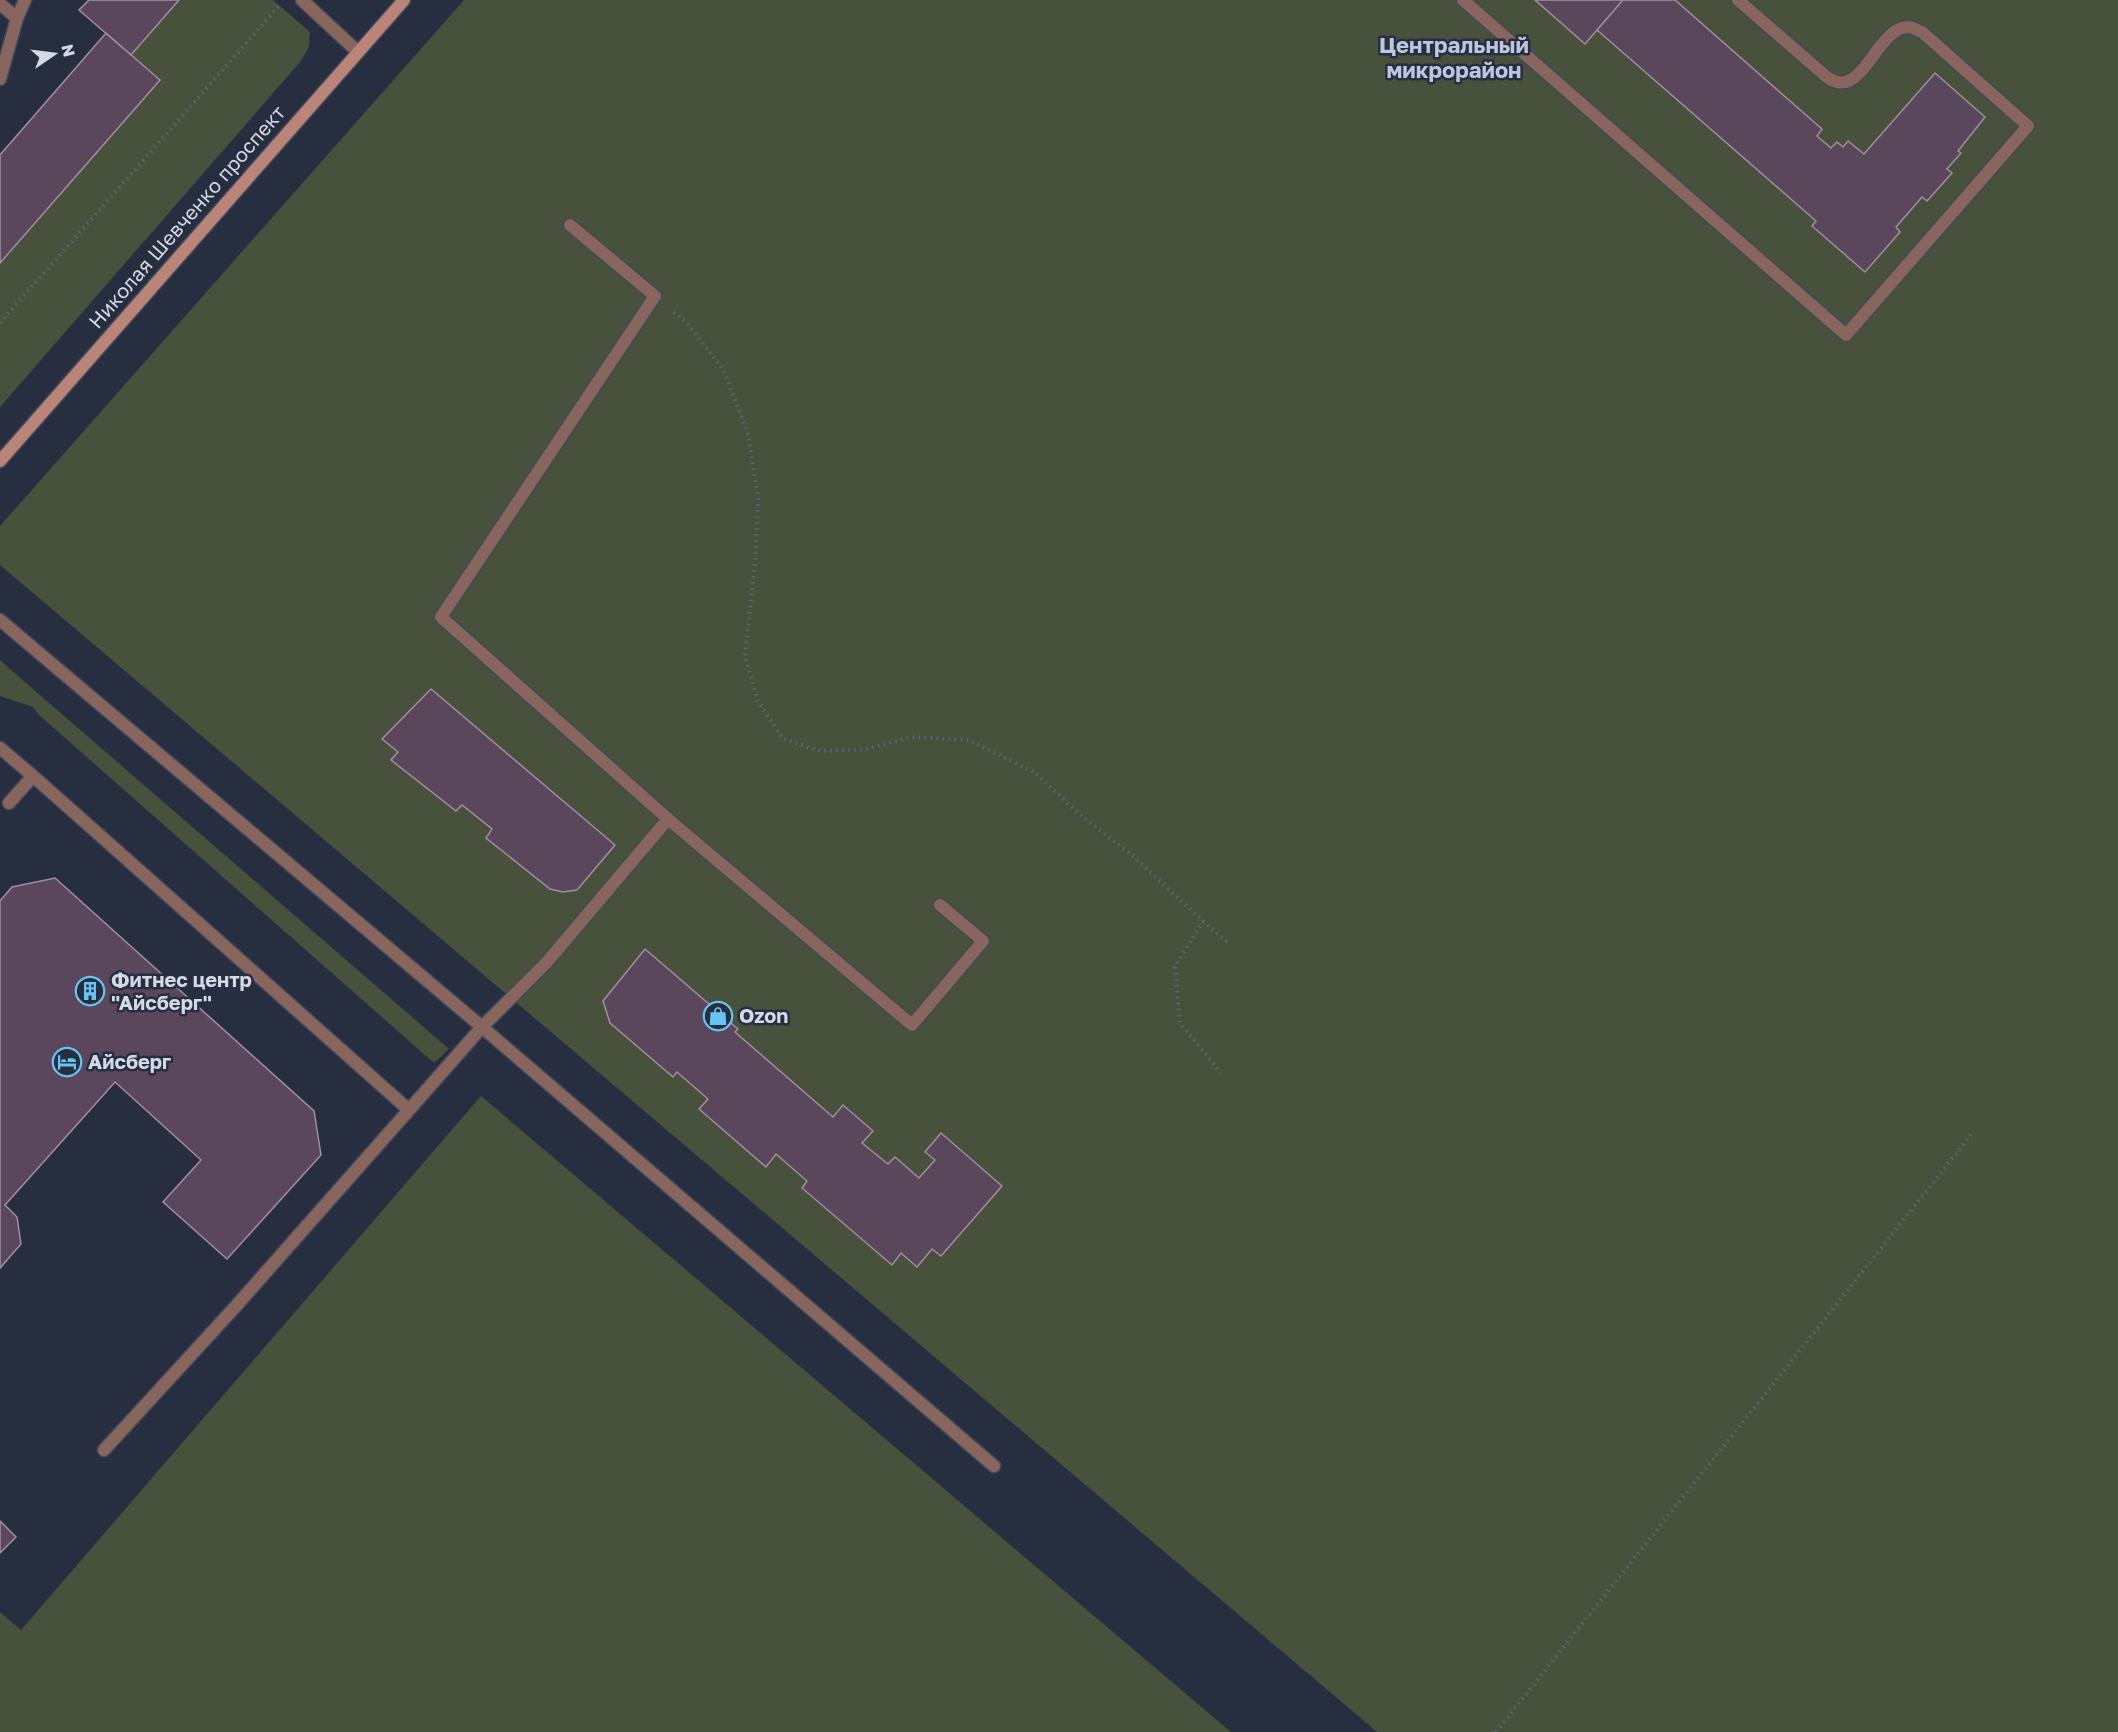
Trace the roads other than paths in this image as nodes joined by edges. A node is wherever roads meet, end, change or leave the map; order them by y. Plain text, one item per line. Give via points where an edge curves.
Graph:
1 (25, 0) edge
2 (302, 0) edge
3 (404, 0) edge
4 (1463, 0) edge
5 (1738, 0) edge
6 (0, 4) edge
7 (17, 18) junction
8 (357, 52) junction
9 (0, 79) edge
10 (570, 225) dead end
11 (0, 461) edge
12 (0, 620) edge
13 (0, 748) edge
14 (33, 776) junction
15 (9, 803) dead end
16 (668, 819) junction
17 (940, 905) dead end
18 (482, 1027) junction
19 (409, 1110) junction
20 (104, 1450) dead end
21 (994, 1466) dead end

1 - 7 lane
2 - 8 lane
3 - 8 main road, Николая Шевченко проспект
4 - 5 lane via 1846,335 2028,126 1922,32 1900,28 1856,76 1838,83
6 - 7 lane
7 - 9 lane
8 - 11 main road, Николая Шевченко проспект
10 - 16 lane via 655,296 441,617
12 - 18 lane
13 - 14 lane
14 - 15 lane
14 - 19 lane
16 - 17 lane via 912,1025 982,941
16 - 18 lane via 547,962
18 - 19 lane
18 - 21 lane
19 - 20 lane

